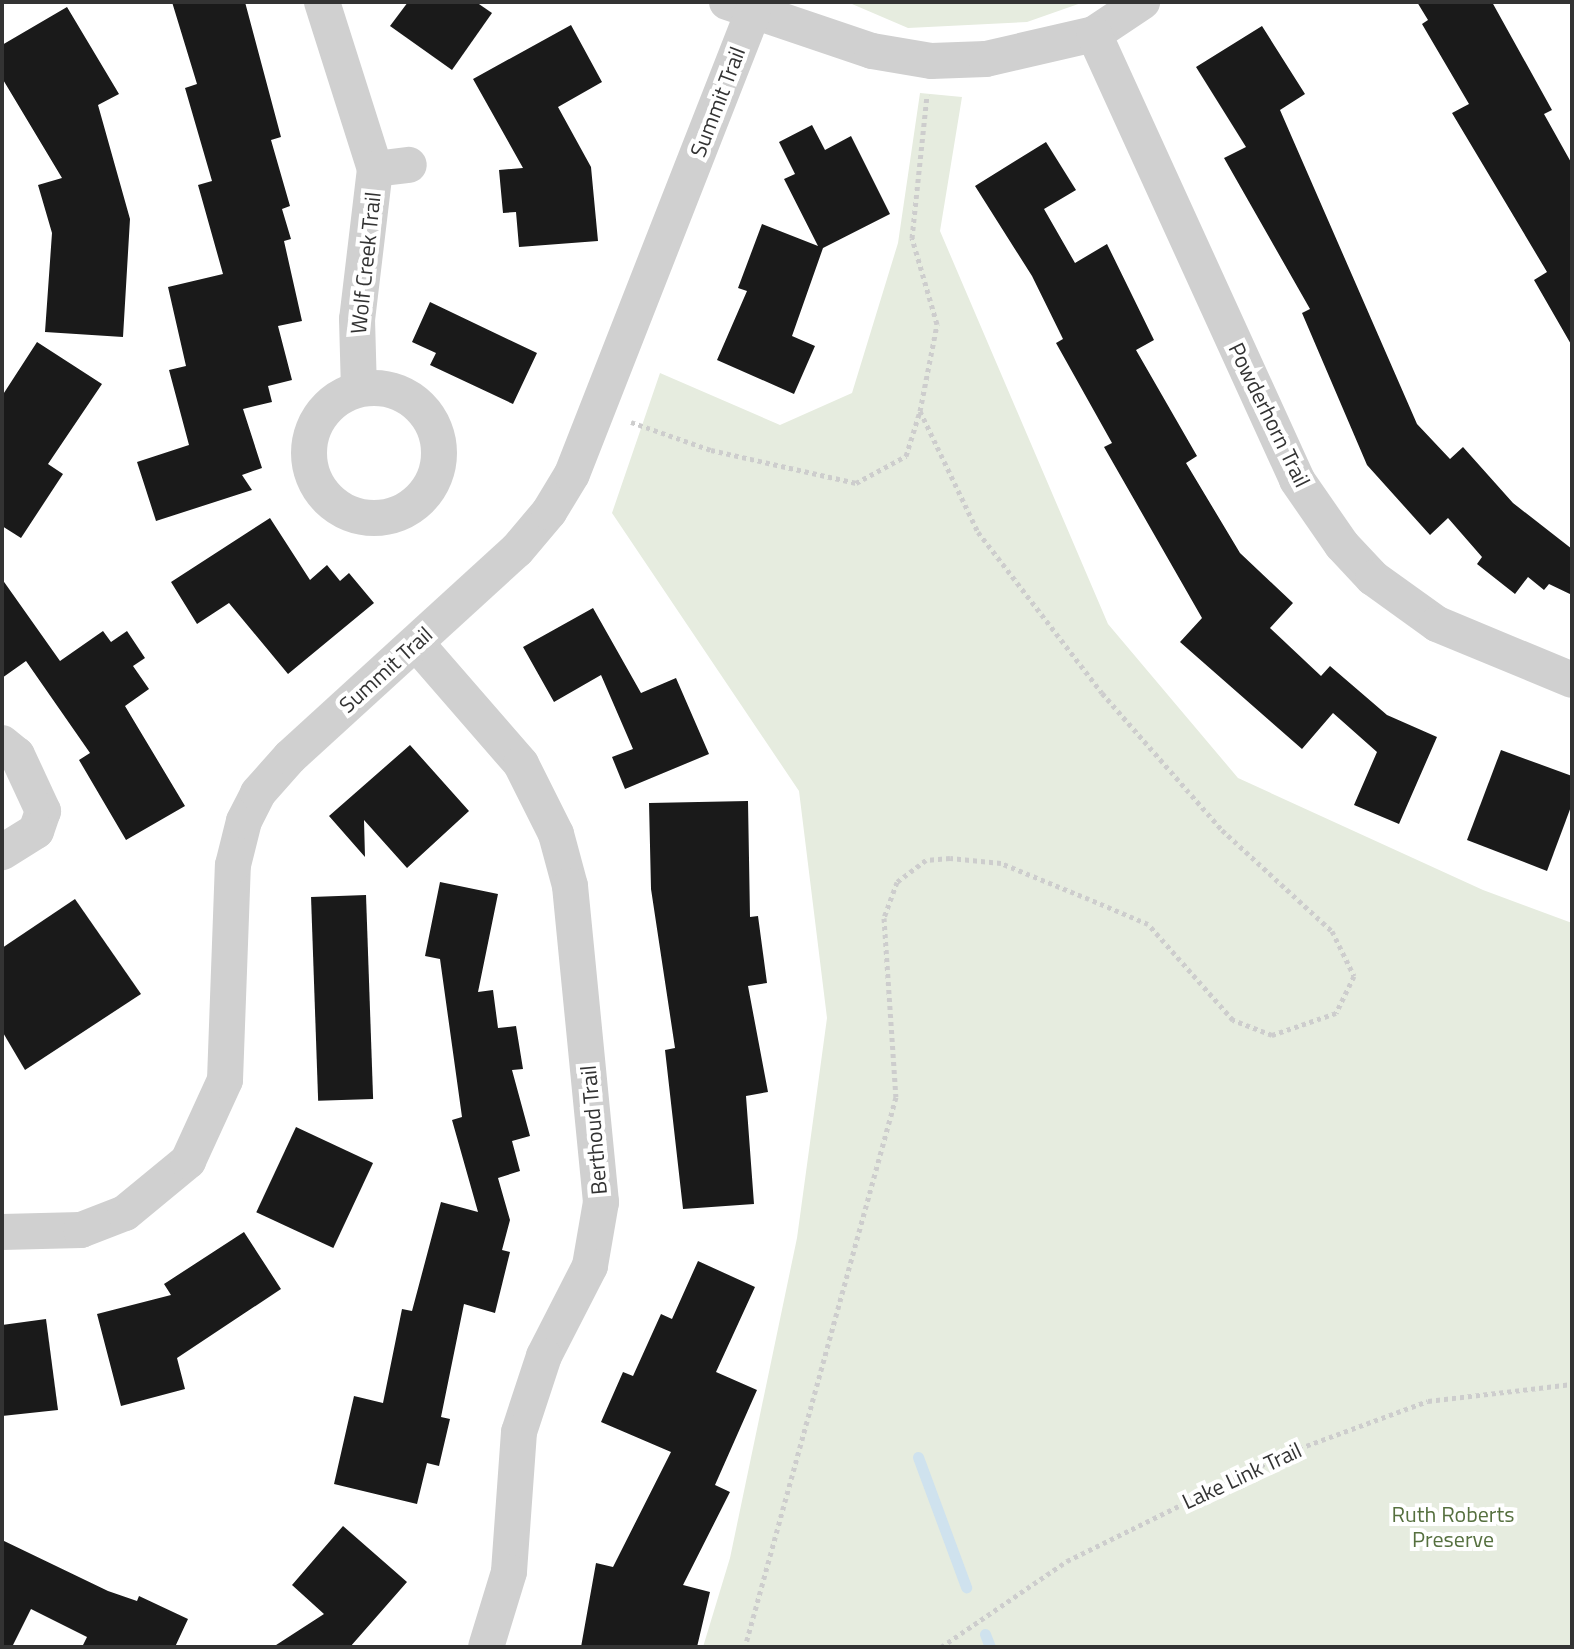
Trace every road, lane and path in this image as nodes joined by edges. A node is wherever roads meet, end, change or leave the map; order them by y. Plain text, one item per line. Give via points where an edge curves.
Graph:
1 (322, 2) edge
2 (1142, 2) edge
3 (740, 7) edge
4 (1094, 34) junction
5 (931, 61) junction
6 (359, 389) dead end
7 (920, 411) junction
8 (597, 412) junction
9 (416, 643) junction
10 (1572, 680) edge
11 (2, 743) edge
12 (2, 852) edge
13 (2, 1232) edge
14 (1572, 1384) edge
15 (486, 1647) edge
16 (745, 1647) edge
17 (941, 1647) edge

1 - 6 street, Wolf Creek Trail via 392,167 357,319
2 - 4 street
3 - 5 street via 872,51
3 - 8 street, Summit Trail
4 - 5 street via 986,59
4 - 10 street, Powderhorn Trail via 1297,480 1342,545 1373,578 1437,624
5 - 7 path via 912,238 937,324
7 - 8 path via 906,456 856,483 711,450
7 - 16 path via 978,532 1102,693 1222,830 1332,931 1354,976 1336,1013 1272,1035 1233,1020 1148,924 1001,863 926,860 897,882 884,918 896,1097
8 - 9 street, Summit Trail via 549,512 517,550
9 - 13 street, Summit Trail via 290,757 258,793 244,821 233,865 225,1080 188,1161 159,1191 95,1224 58,1234
9 - 15 street, Berthoud Trail via 521,764 556,834 570,886 601,1202 590,1266 544,1356 519,1432 509,1572
11 - 12 street via 17,755 43,811 36,831
14 - 17 path, Lake Link Trail via 1428,1401 1284,1454 1067,1561

